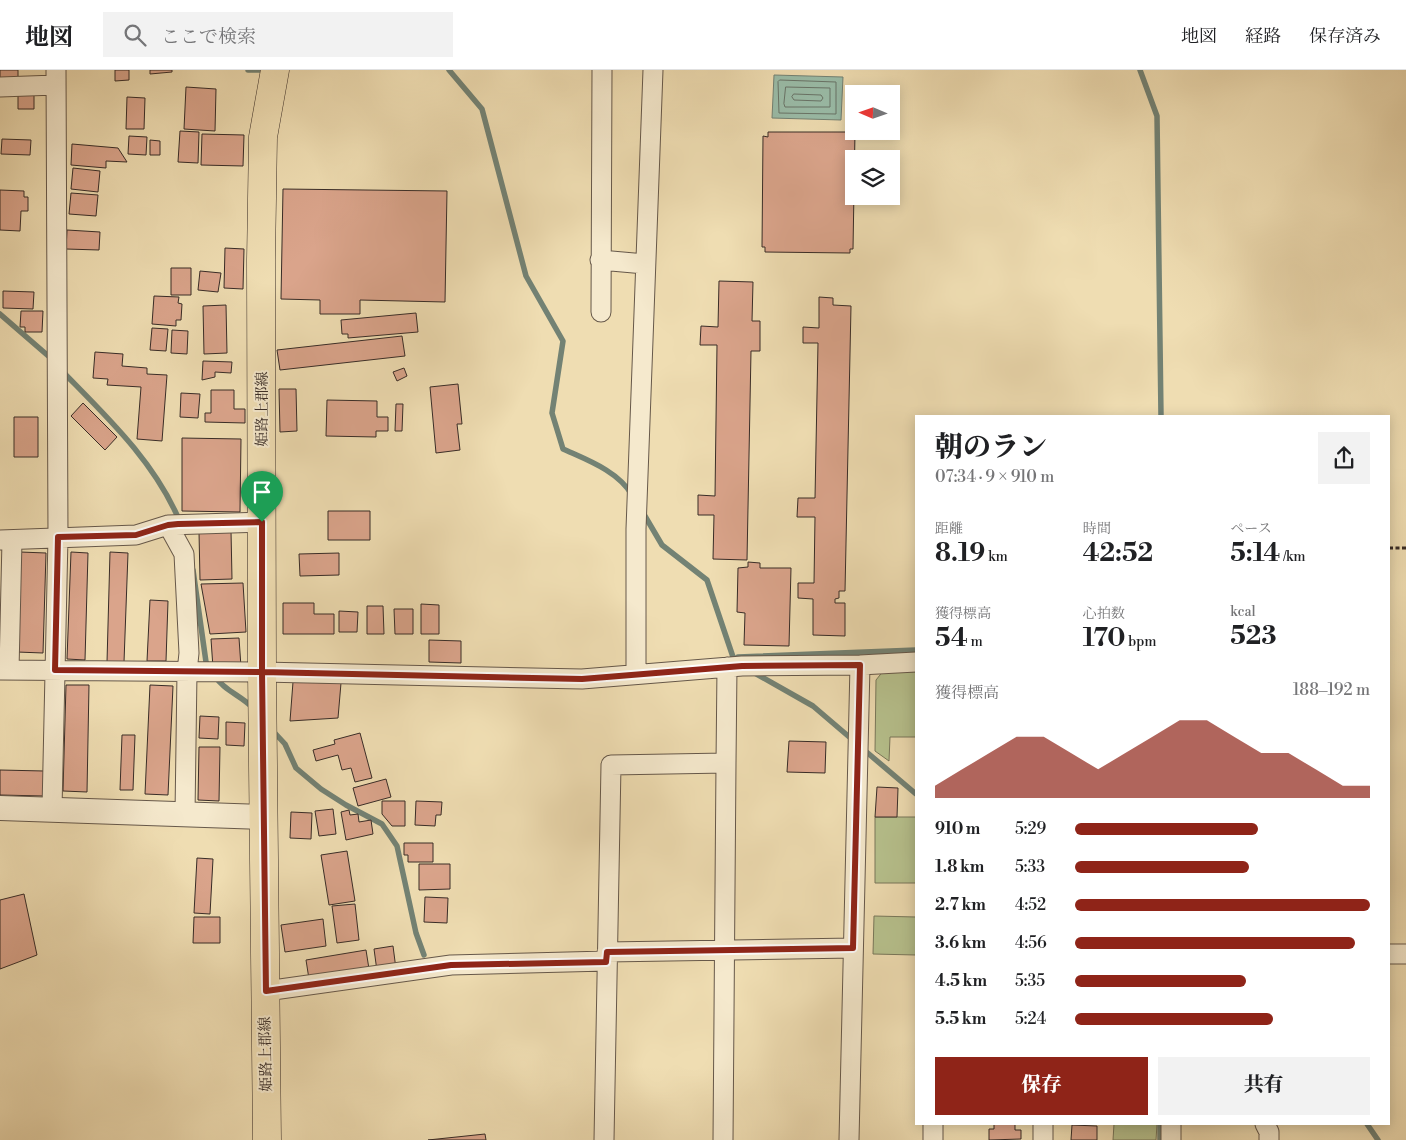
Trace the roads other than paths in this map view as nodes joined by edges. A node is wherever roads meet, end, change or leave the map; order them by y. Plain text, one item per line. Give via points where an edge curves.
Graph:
1 (275, 70) edge
2 (602, 70) edge
3 (653, 70) edge
4 (56, 77) edge
5 (0, 87) edge
6 (600, 260) junction
7 (645, 264) junction
8 (601, 312) dead end
9 (262, 522) junction
10 (168, 525) junction
11 (58, 537) junction
12 (6, 540) edge
13 (915, 662) edge
14 (860, 665) junction
15 (727, 667) junction
16 (4, 670) edge
17 (55, 670) junction
18 (204, 672) junction
19 (262, 672) junction
20 (636, 674) junction
21 (726, 763) junction
22 (0, 808) edge
23 (52, 809) junction
24 (185, 814) junction
25 (264, 817) junction
26 (853, 948) junction
27 (724, 950) junction
28 (1390, 954) edge
29 (1406, 954) edge
30 (607, 957) junction
31 (266, 991) junction
32 (934, 1125) edge
33 (1043, 1125) edge
34 (1171, 1125) edge
35 (1266, 1125) edge
36 (267, 1140) edge
37 (604, 1140) edge
38 (723, 1140) edge
39 (849, 1140) edge
40 (933, 1140) edge
41 (1043, 1140) edge
42 (1171, 1140) edge
43 (1269, 1140) edge

1 - 9 main road, 姫路上郡線 via 263,137
2 - 6 street
3 - 7 street
4 - 5 street
4 - 11 street
6 - 7 street
6 - 8 street
7 - 20 street via 636,529
9 - 10 street
9 - 19 main road, 姫路上郡線
10 - 11 street via 136,535
10 - 18 street via 184,554 190,653
11 - 12 street
11 - 17 street
12 - 16 street
13 - 14 street
14 - 15 street
14 - 26 street
15 - 20 street
15 - 21 street
16 - 17 street
17 - 18 street
17 - 23 street
18 - 19 street
18 - 24 street
19 - 20 street via 582,679
19 - 25 main road, 姫路上郡線
21 - 27 street
21 - 30 street via 611,765
22 - 23 street
23 - 24 street
24 - 25 street
25 - 31 main road, 姫路上郡線
26 - 27 street
26 - 39 street
27 - 30 street
27 - 38 street
28 - 29 street
30 - 31 street via 451,965
30 - 37 street
31 - 36 main road, 姫路上郡線
32 - 40 street
33 - 41 street
34 - 42 street
35 - 43 street

